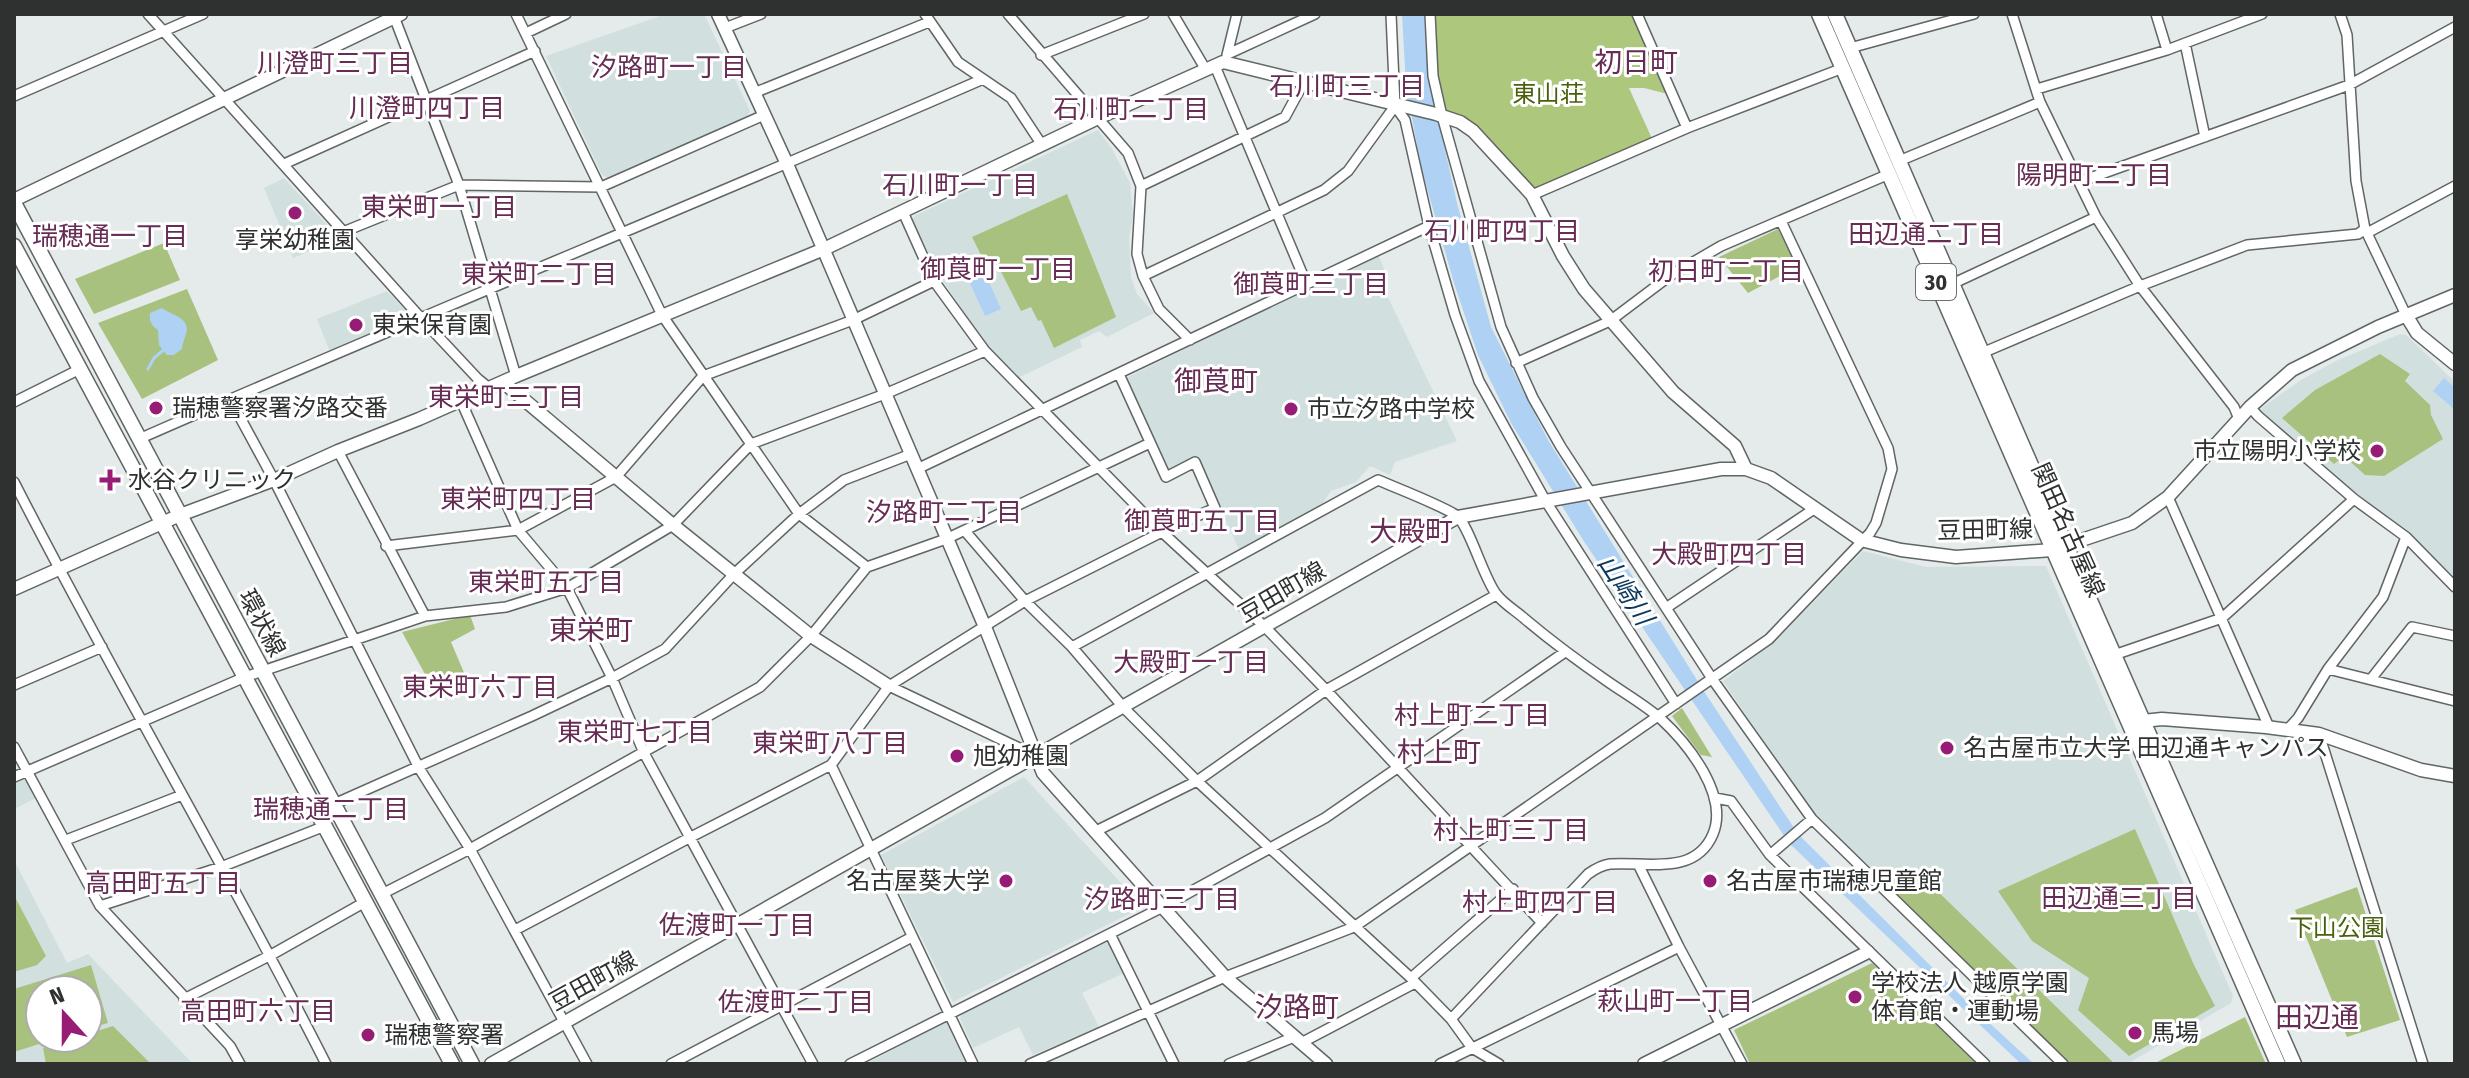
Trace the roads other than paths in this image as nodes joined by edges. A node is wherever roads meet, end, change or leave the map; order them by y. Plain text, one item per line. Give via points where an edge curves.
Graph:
1 (148, 14) edge
2 (203, 14) edge
3 (516, 14) edge
4 (566, 14) edge
5 (718, 14) edge
6 (761, 14) edge
7 (1008, 14) edge
8 (1144, 14) edge
9 (1173, 14) edge
10 (1237, 14) edge
11 (1313, 14) edge
12 (1391, 14) edge
13 (1430, 14) edge
14 (1637, 14) edge
15 (1819, 14) edge
16 (1835, 14) edge
17 (1974, 14) edge
18 (2012, 14) edge
19 (2156, 14) edge
20 (2262, 14) edge
21 (2340, 14) edge
22 (396, 15) edge
23 (927, 18) edge
24 (2455, 27) edge
25 (725, 28) junction
26 (163, 31) junction
27 (526, 33) junction
28 (2185, 43) junction
29 (1850, 48) junction
30 (2167, 50) junction
31 (535, 51) junction
32 (1041, 55) junction
33 (1218, 63) junction
34 (1843, 68) junction
35 (983, 79) junction
36 (1304, 82) junction
37 (2349, 85) junction
38 (2037, 89) junction
39 (754, 93) junction
40 (14, 96) edge
41 (226, 97) junction
42 (426, 100) junction
43 (2040, 102) junction
44 (1395, 106) junction
45 (764, 115) junction
46 (1439, 115) junction
47 (1098, 118) junction
48 (1687, 128) junction
49 (2205, 137) junction
50 (1246, 138) junction
51 (1042, 145) junction
52 (1899, 161) junction
53 (284, 164) junction
54 (787, 164) junction
55 (1889, 174) junction
56 (2079, 182) junction
57 (459, 185) junction
58 (1141, 186) junction
59 (2455, 186) edge
60 (601, 187) junction
61 (1532, 195) junction
62 (14, 202) edge
63 (903, 212) junction
64 (1279, 213) junction
65 (2096, 217) junction
66 (1781, 221) junction
67 (1429, 226) junction
68 (2366, 231) junction
69 (343, 232) junction
70 (624, 234) junction
71 (14, 246) edge
72 (824, 249) junction
73 (1143, 276) junction
74 (934, 281) junction
75 (1952, 284) junction
76 (1307, 285) junction
77 (2140, 286) junction
78 (490, 289) junction
79 (2455, 295) edge
80 (662, 315) junction
81 (2406, 315) junction
82 (420, 317) junction
83 (853, 320) junction
84 (1610, 321) junction
85 (1190, 340) junction
86 (985, 351) junction
87 (1982, 353) junction
88 (1516, 363) junction
89 (2455, 364) edge
90 (80, 369) junction
91 (1119, 374) junction
92 (516, 376) junction
93 (703, 376) junction
94 (503, 382) junction
95 (489, 388) junction
96 (885, 394) junction
97 (230, 399) junction
98 (461, 401) junction
99 (14, 402) edge
100 (2250, 407) junction
101 (1042, 410) junction
102 (2239, 419) junction
103 (139, 439) junction
104 (1150, 443) junction
105 (751, 444) junction
106 (338, 451) junction
107 (911, 454) junction
108 (1100, 468) junction
109 (917, 469) junction
110 (1746, 469) junction
111 (616, 477) junction
112 (274, 480) junction
113 (14, 482) edge
114 (1587, 492) junction
115 (17, 497) edge
116 (2168, 497) junction
117 (2354, 499) junction
118 (1548, 500) junction
119 (1814, 509) junction
120 (799, 514) junction
121 (180, 515) junction
122 (1458, 517) junction
123 (162, 523) junction
124 (673, 525) junction
125 (518, 530) junction
126 (965, 531) junction
127 (1162, 532) junction
128 (2406, 537) junction
129 (946, 539) junction
130 (1861, 540) junction
131 (386, 546) junction
132 (2059, 548) junction
133 (867, 567) junction
134 (61, 569) junction
135 (1206, 572) junction
136 (734, 574) junction
137 (2455, 587) edge
138 (567, 588) junction
139 (14, 589) edge
140 (1496, 595) junction
141 (1025, 601) junction
142 (1666, 608) junction
143 (425, 616) junction
144 (2222, 618) junction
145 (985, 627) junction
146 (1265, 627) junction
147 (811, 636) junction
148 (2455, 636) edge
149 (355, 641) junction
150 (102, 647) junction
151 (1072, 647) junction
152 (1565, 652) junction
153 (2114, 655) junction
154 (2328, 669) junction
155 (264, 673) junction
156 (245, 677) junction
157 (612, 678) junction
158 (2371, 679) junction
159 (1711, 681) junction
160 (14, 685) edge
161 (889, 686) junction
162 (1326, 690) junction
163 (2455, 701) edge
164 (1678, 703) junction
165 (1124, 708) junction
166 (1659, 717) junction
167 (143, 722) junction
168 (2137, 724) junction
169 (2269, 727) junction
170 (2287, 730) junction
171 (2319, 734) junction
172 (14, 747) edge
173 (644, 753) junction
174 (1036, 756) junction
175 (831, 765) junction
176 (1398, 766) junction
177 (419, 768) junction
178 (27, 772) junction
179 (2455, 776) edge
180 (14, 777) edge
181 (1197, 781) junction
182 (182, 795) junction
183 (1715, 798) junction
184 (334, 804) junction
185 (1810, 820) junction
186 (325, 826) junction
187 (1094, 832) junction
188 (689, 838) junction
189 (66, 840) junction
190 (1470, 846) junction
191 (871, 848) junction
192 (470, 849) junction
193 (1271, 849) junction
194 (1772, 854) junction
195 (1639, 866) junction
196 (221, 867) junction
197 (1513, 889) junction
198 (382, 894) junction
199 (365, 902) junction
200 (100, 906) junction
201 (1161, 908) junction
202 (1542, 923) junction
203 (737, 927) junction
204 (1354, 927) junction
205 (515, 930) junction
206 (1110, 934) junction
207 (912, 937) junction
208 (1679, 947) junction
209 (1868, 952) junction
210 (271, 955) junction
211 (1225, 977) junction
212 (1413, 981) junction
213 (184, 999) junction
214 (781, 1005) junction
215 (1147, 1012) junction
216 (949, 1014) junction
217 (1451, 1019) junction
218 (564, 1021) junction
219 (1723, 1025) junction
220 (1298, 1040) junction
221 (1472, 1048) junction
222 (240, 1064) edge
223 (326, 1064) edge
224 (452, 1064) edge
225 (472, 1064) edge
226 (491, 1064) edge
227 (587, 1064) edge
228 (671, 1064) edge
229 (813, 1064) edge
230 (850, 1064) edge
231 (973, 1064) edge
232 (1030, 1064) edge
233 (1174, 1064) edge
234 (1229, 1064) edge
235 (1326, 1064) edge
236 (1440, 1064) edge
237 (1499, 1064) edge
238 (1644, 1064) edge
239 (1742, 1064) edge
240 (1985, 1064) edge
241 (2063, 1064) edge
242 (2278, 1064) edge
243 (2294, 1064) edge
244 (2423, 1064) edge

1 - 26 street
2 - 26 street
3 - 27 street
4 - 27 street
5 - 25 street
6 - 25 street
7 - 32 street
8 - 32 street
9 - 33 street
10 - 33 street
11 - 33 street
12 - 44 street
13 - 46 street
14 - 48 street
15 - 34 main road, 関田名古屋線 / 30
16 - 29 main road, 関田名古屋線 / 30
17 - 29 street
18 - 38 street
19 - 30 street
20 - 28 street
21 - 37 street via 2347,35
22 - 41 street
22 - 42 street
23 - 35 street via 958,62
23 - 39 street
24 - 37 street
25 - 39 street
26 - 40 street
26 - 41 street
27 - 31 street
28 - 30 street
28 - 49 street
29 - 52 main road, 関田名古屋線 / 30
30 - 38 street
31 - 42 street
31 - 60 street
32 - 47 street
33 - 36 street
33 - 47 street
33 - 50 street
34 - 48 street
34 - 55 main road, 関田名古屋線 / 30
35 - 51 street via 1011,98
35 - 54 street
36 - 44 street
36 - 50 street via 1285,117
37 - 49 street
37 - 68 street via 2356,181
38 - 43 street
39 - 45 street
41 - 53 street
41 - 62 street
42 - 53 street
42 - 57 street
43 - 52 street
43 - 56 street
44 - 46 street
44 - 64 street via 1348,171
44 - 67 street via 1405,120
45 - 54 street
45 - 60 street
46 - 61 street via 1473,131
46 - 88 street
47 - 51 street
47 - 58 street via 1128,153
48 - 61 street
49 - 56 street
50 - 58 street
50 - 64 street
51 - 63 street
52 - 75 main road, 関田名古屋線 / 30
53 - 69 street
54 - 70 street
54 - 72 street
55 - 66 street
55 - 132 main road, 関田名古屋線 / 30
56 - 65 street
57 - 60 street
57 - 69 street
57 - 78 street
58 - 73 street via 1137,254
59 - 68 street
60 - 70 street
61 - 84 street via 1563,256
62 - 103 main road, 環状線
63 - 72 street
63 - 74 street
64 - 73 street
64 - 76 street
65 - 75 street
65 - 77 street
66 - 84 street via 1671,275
66 - 130 street via 1888,448 1892,469 1876,523
67 - 76 street
67 - 118 street via 1479,381
68 - 77 street via 2247,245
68 - 81 street
69 - 82 street
70 - 78 street
70 - 80 street
71 - 90 main road, 環状線
72 - 80 street
72 - 83 street
73 - 85 street via 1159,309
74 - 83 street
74 - 86 street
75 - 87 main road, 関田名古屋線 / 30
76 - 85 street
77 - 87 street
77 - 102 street
78 - 82 street
78 - 92 street
79 - 81 street, 豆田町線
80 - 92 street
80 - 93 street
81 - 89 street via 2417,333
81 - 100 street, 豆田町線 via 2292,370
82 - 95 street
82 - 97 street
83 - 93 street
83 - 96 street
84 - 88 street
84 - 110 street via 1673,392 1735,446
85 - 91 street
86 - 96 street
86 - 101 street
87 - 132 main road, 関田名古屋線 / 30
88 - 114 street
90 - 99 street
90 - 123 main road, 環状線
91 - 101 street
91 - 104 street
92 - 94 street
93 - 105 street
93 - 111 street
94 - 95 street
94 - 111 street
95 - 98 street
96 - 105 street
96 - 107 street
97 - 103 street
97 - 112 street
98 - 106 street
98 - 125 street
100 - 102 street, 豆田町線
100 - 117 street
101 - 108 street
101 - 109 street
102 - 116 street, 豆田町線
103 - 121 main road, 環状線
104 - 108 street
104 - 127 street via 1166,477 1195,462 1215,508
105 - 120 street
105 - 124 street
106 - 112 street
106 - 131 street
107 - 109 street
107 - 120 street via 844,480
108 - 126 street
108 - 127 street
109 - 129 street
110 - 114 street, 豆田町線
110 - 119 street, 豆田町線 via 1771,478
111 - 124 street
111 - 125 street
112 - 121 street
112 - 149 street
113 - 115 street
114 - 118 street, 豆田町線
114 - 142 street
115 - 134 street
116 - 132 street, 豆田町線 via 2132,523
116 - 144 street
117 - 128 street
117 - 144 street
118 - 122 street, 豆田町線
118 - 164 street
119 - 130 street, 豆田町線
119 - 142 street
120 - 133 street
120 - 136 street
121 - 123 street
121 - 155 main road, 環状線
122 - 135 street via 1378,480
122 - 140 street
122 - 146 street, 豆田町線
123 - 134 street
123 - 156 main road, 環状線
124 - 136 street
124 - 138 street
125 - 131 street
125 - 138 street
126 - 129 street
126 - 141 street
127 - 135 street
127 - 141 street
128 - 137 street
128 - 154 street via 2383,597
129 - 133 street
129 - 145 street
130 - 132 street, 豆田町線 via 1956,557
130 - 159 street via 1769,639
131 - 143 street
132 - 153 main road, 関田名古屋線 / 30
132 - 168 main road, 関田名古屋線 / 30
133 - 147 street
134 - 139 street
134 - 150 street
135 - 146 street
135 - 151 street
136 - 147 street
136 - 157 street via 665,649
138 - 143 street via 506,607
138 - 157 street
140 - 152 street
140 - 162 street
141 - 145 street
141 - 151 street
142 - 159 street
143 - 149 street
144 - 153 street
144 - 169 street
145 - 161 street
145 - 174 street
146 - 162 street
146 - 165 street, 豆田町線
147 - 161 street
147 - 173 street via 760,687
148 - 158 street via 2412,627
149 - 155 street
149 - 177 street
150 - 160 street
150 - 167 street
151 - 165 street
152 - 166 street
152 - 176 street
153 - 168 main road, 関田名古屋線 / 30
154 - 158 street
154 - 170 street
155 - 156 street
155 - 184 main road, 環状線
156 - 167 street
156 - 186 main road, 環状線
157 - 173 street
157 - 177 street
158 - 163 street
159 - 164 street
159 - 185 street
161 - 174 street
161 - 175 street
162 - 176 street
162 - 181 street
164 - 166 street
165 - 174 street, 豆田町線
165 - 181 street
166 - 183 street via 1700,767
166 - 190 street
167 - 178 street
167 - 182 street
168 - 169 street via 2162,719
168 - 242 main road, 関田名古屋線 / 30
168 - 243 main road, 関田名古屋線 / 30
169 - 170 street
170 - 171 street
171 - 179 street via 2421,770
171 - 244 street
172 - 178 street
173 - 188 street
173 - 192 street
174 - 187 street via 1043,773
174 - 191 street, 豆田町線
175 - 188 street
175 - 191 street
176 - 190 street
176 - 193 street
177 - 184 street
177 - 192 street
178 - 180 street
178 - 189 street
181 - 187 street
181 - 193 street
182 - 189 street
182 - 196 street
183 - 194 street via 1731,801
183 - 195 street via 1713,835 1698,853 1677,863
184 - 198 main road, 環状線
185 - 194 street
185 - 241 street
186 - 196 street
186 - 199 main road, 環状線
187 - 201 street
188 - 203 street
188 - 205 street
189 - 200 street
190 - 197 street
190 - 204 street
191 - 203 street, 豆田町線
191 - 207 street
192 - 198 street
192 - 205 street
193 - 201 street
193 - 204 street
194 - 209 street
195 - 202 street via 1610,864 1588,874
195 - 208 street
196 - 200 street
196 - 210 street
197 - 202 street
197 - 212 street
198 - 225 main road, 環状線
199 - 210 street
199 - 224 main road, 環状線
200 - 213 street
201 - 206 street
201 - 211 street
202 - 217 street
203 - 214 street
203 - 218 street, 豆田町線
204 - 211 street
204 - 212 street
205 - 218 street
206 - 215 street
206 - 216 street
207 - 214 street
207 - 216 street
208 - 219 street
208 - 221 street
209 - 219 street
209 - 240 street
210 - 213 street
210 - 223 street
211 - 215 street
211 - 220 street
212 - 217 street
212 - 220 street
213 - 222 street via 230,1046
214 - 228 street
214 - 229 street
215 - 232 street
215 - 233 street
216 - 230 street
216 - 231 street
217 - 221 street
218 - 226 street, 豆田町線
218 - 227 street
219 - 238 street
219 - 239 street
220 - 234 street
220 - 235 street
221 - 236 street
221 - 237 street

